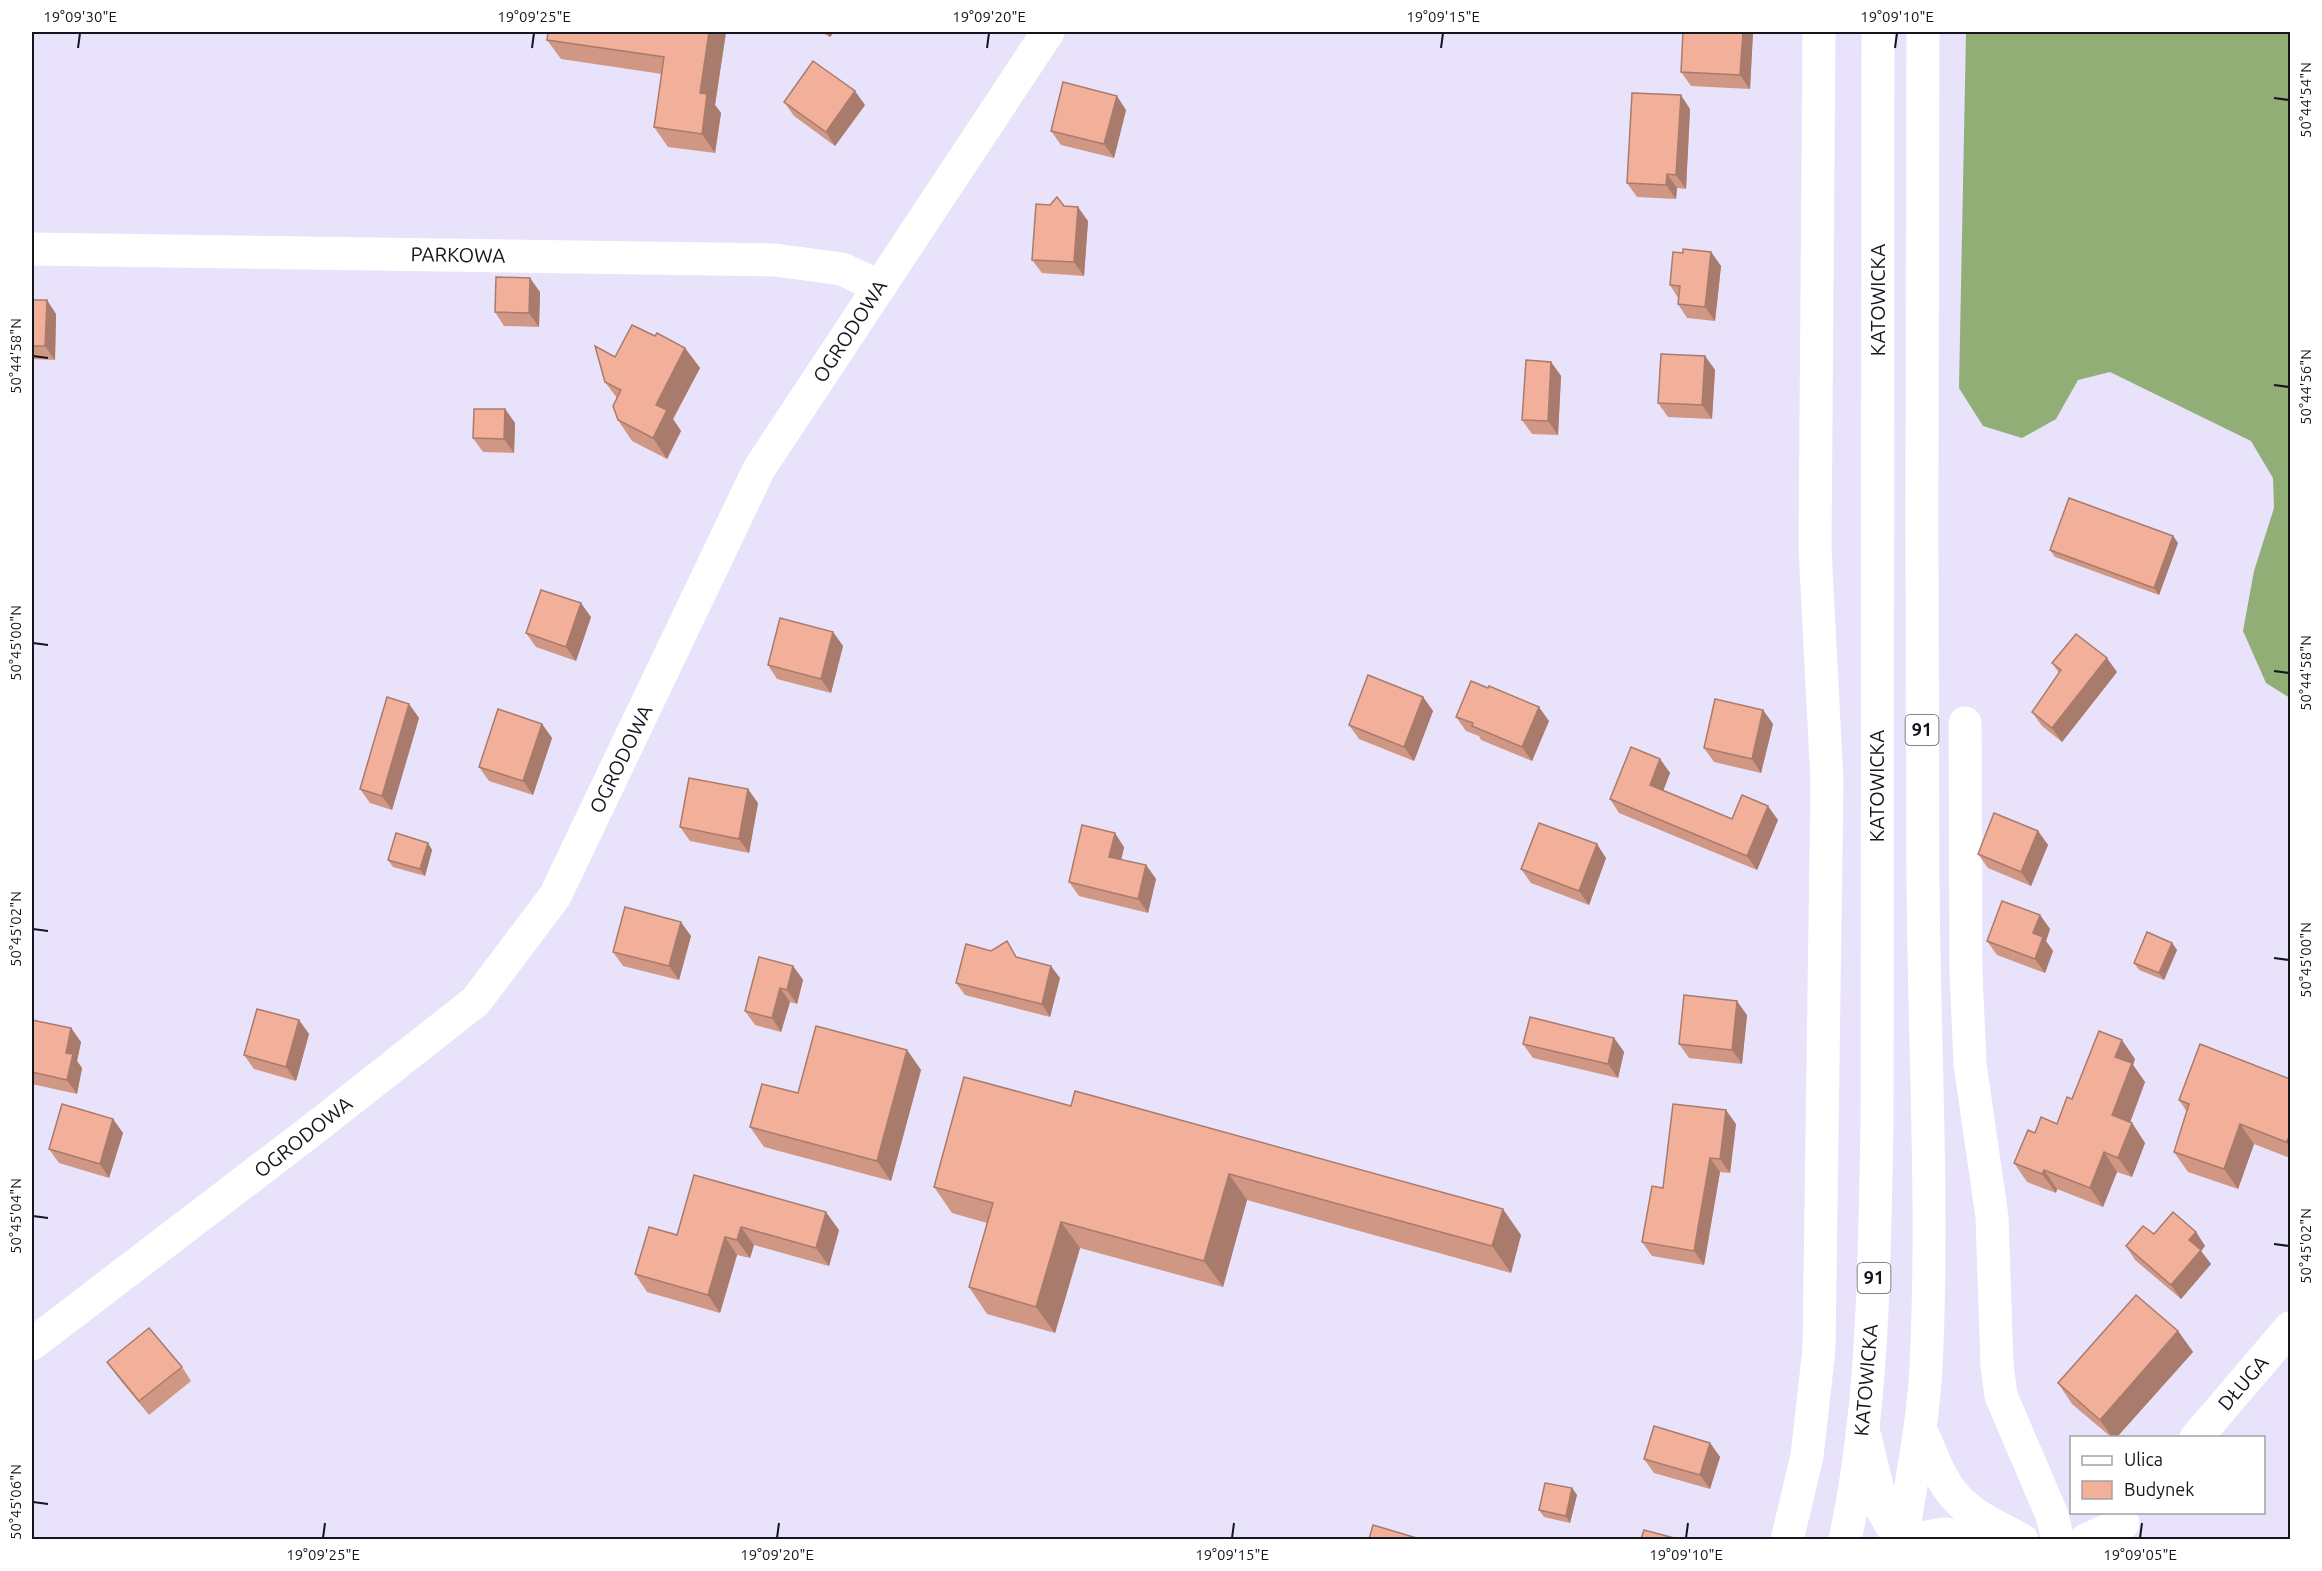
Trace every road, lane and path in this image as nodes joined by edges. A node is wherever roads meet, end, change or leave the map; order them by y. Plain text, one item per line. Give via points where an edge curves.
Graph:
1 (1048, 32) edge
2 (1819, 32) edge
3 (1878, 32) edge
4 (1923, 32) edge
5 (32, 249) edge
6 (880, 287) junction
7 (1965, 723) dead end
8 (2290, 1328) edge
9 (32, 1344) edge
10 (1863, 1427) junction
11 (1920, 1428) junction
12 (2197, 1436) edge
13 (2121, 1525) edge
14 (1787, 1539) edge
15 (1845, 1539) edge
16 (1901, 1539) edge
17 (1910, 1539) edge
18 (2003, 1539) edge
19 (2022, 1539) edge
20 (2058, 1539) edge
21 (2086, 1539) edge

1 - 6 street, OGRODOWA
2 - 14 street via 1815,549 1827,781 1819,1348 1807,1456
3 - 10 street, KATOWICKA / 91 via 1877,1128 1872,1328
4 - 11 street, 91 via 1921,652 1929,1224 1926,1369
5 - 6 street, PARKOWA via 776,260 842,269
6 - 9 street, OGRODOWA via 759,469 555,896 476,1001
7 - 20 street via 1970,1064 1992,1217 1997,1365 2001,1396 2052,1515
8 - 12 street, DŁUGA
10 - 15 street, KATOWICKA / 91
10 - 16 street via 1883,1511
11 - 16 street, 91
11 - 19 street via 1944,1480 1960,1502
13 - 21 street
17 - 18 street via 1943,1534

